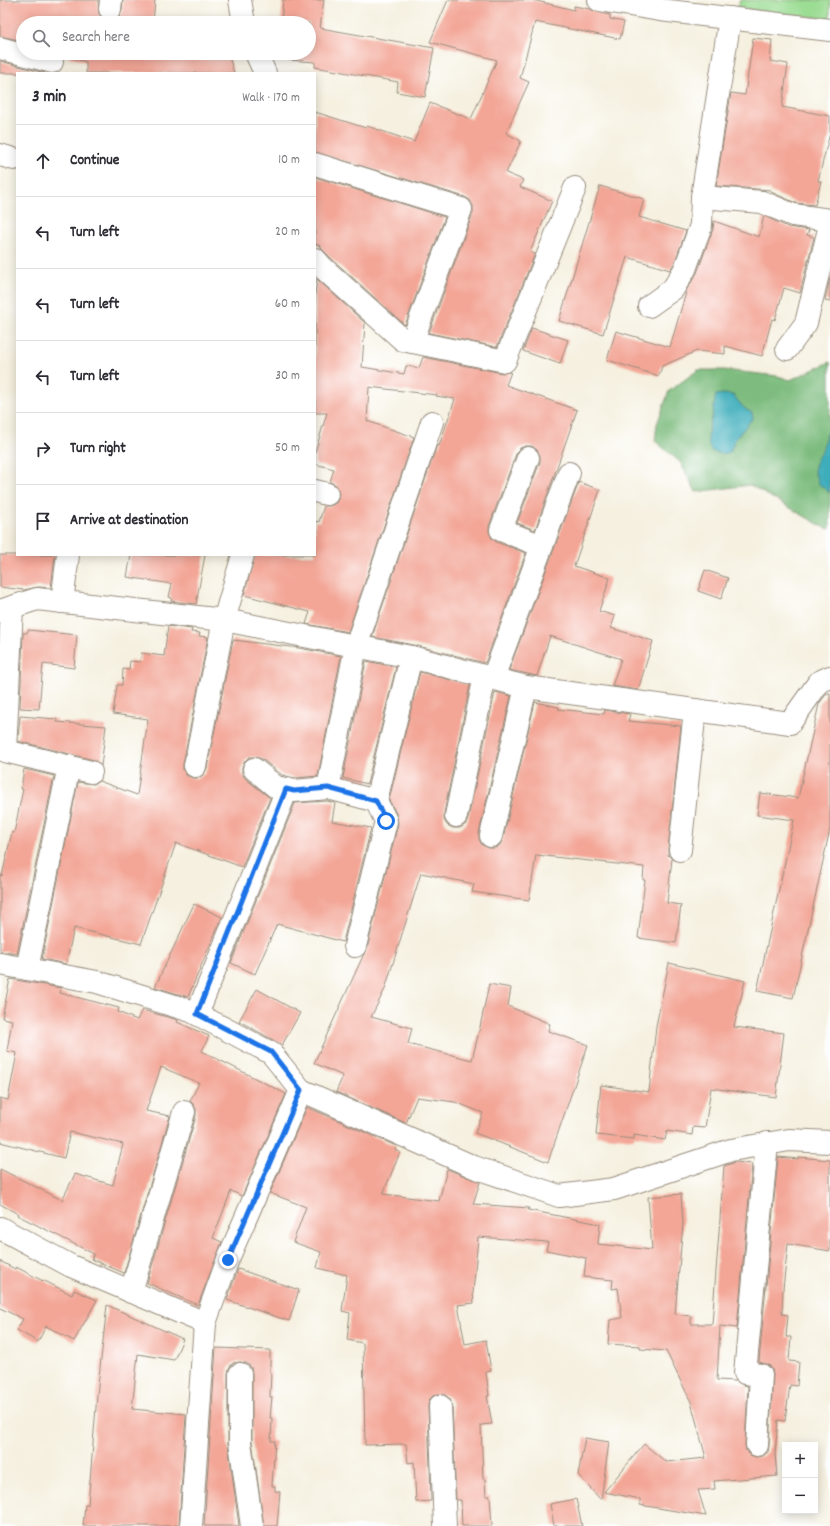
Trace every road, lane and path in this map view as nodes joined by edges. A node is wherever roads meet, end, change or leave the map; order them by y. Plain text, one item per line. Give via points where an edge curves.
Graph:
1 (240, 0) edge
2 (599, 0) edge
3 (243, 16) edge
4 (730, 18) junction
5 (830, 30) edge
6 (0, 48) edge
7 (16, 52) edge
8 (45, 60) edge
9 (259, 60) edge
10 (52, 62) dead end
11 (265, 72) edge
12 (316, 164) edge
13 (575, 188) dead end
14 (702, 197) junction
15 (830, 220) edge
16 (830, 225) edge
17 (318, 269) edge
18 (649, 306) dead end
19 (412, 342) junction
20 (787, 349) dead end
21 (432, 422) dead end
22 (528, 458) dead end
23 (569, 473) dead end
24 (542, 546) junction
25 (68, 556) edge
26 (243, 556) edge
27 (62, 602) junction
28 (6, 609) edge
29 (224, 620) junction
30 (356, 646) junction
31 (411, 656) junction
32 (489, 677) junction
33 (830, 677) edge
34 (526, 687) junction
35 (695, 710) junction
36 (69, 766) junction
37 (195, 766) dead end
38 (254, 769) dead end
39 (91, 772) dead end
40 (328, 788) junction
41 (286, 789) junction
42 (376, 801) junction
43 (456, 816) dead end
44 (491, 836) dead end
45 (680, 850) dead end
46 (355, 946) dead end
47 (0, 964) edge
48 (27, 969) junction
49 (197, 1014) junction
50 (301, 1090) junction
51 (184, 1112) dead end
52 (830, 1142) edge
53 (767, 1143) junction
54 (0, 1228) edge
55 (131, 1292) junction
56 (205, 1323) junction
57 (240, 1374) dead end
58 (440, 1406) dead end
59 (757, 1445) dead end
60 (191, 1526) edge
61 (252, 1526) edge
62 (446, 1526) edge

1 - 3 street
2 - 4 street
4 - 5 street
4 - 14 street
6 - 7 street
8 - 10 street
9 - 11 street
12 - 19 street via 461,209
13 - 19 street via 505,361
14 - 15 street via 762,202 793,215
14 - 18 street via 701,224 685,269 673,289
16 - 20 street via 806,323
17 - 19 street via 403,340
21 - 30 street
22 - 24 street via 501,530
23 - 24 street
24 - 32 street
25 - 27 street
26 - 29 street
27 - 28 street via 38,599
27 - 29 street
28 - 36 street via 5,751
29 - 30 street
29 - 37 street
30 - 31 street
30 - 40 street
31 - 32 street
31 - 42 street
32 - 34 street
32 - 43 street
33 - 35 street via 819,682 790,723
34 - 35 street
34 - 44 street
35 - 45 street
36 - 39 street
36 - 48 street
38 - 41 street via 276,787
40 - 41 street via 294,791
40 - 42 street
41 - 49 street
42 - 46 street via 386,821
47 - 48 street
48 - 49 street via 97,982
49 - 50 street via 271,1052
50 - 53 street via 474,1167 559,1196 614,1189 731,1150
50 - 56 street via 228,1260
51 - 55 street
52 - 53 street via 789,1140
53 - 59 street via 745,1373 761,1375
54 - 55 street via 71,1266
55 - 56 street
56 - 60 street
57 - 61 street via 240,1442
58 - 62 street

